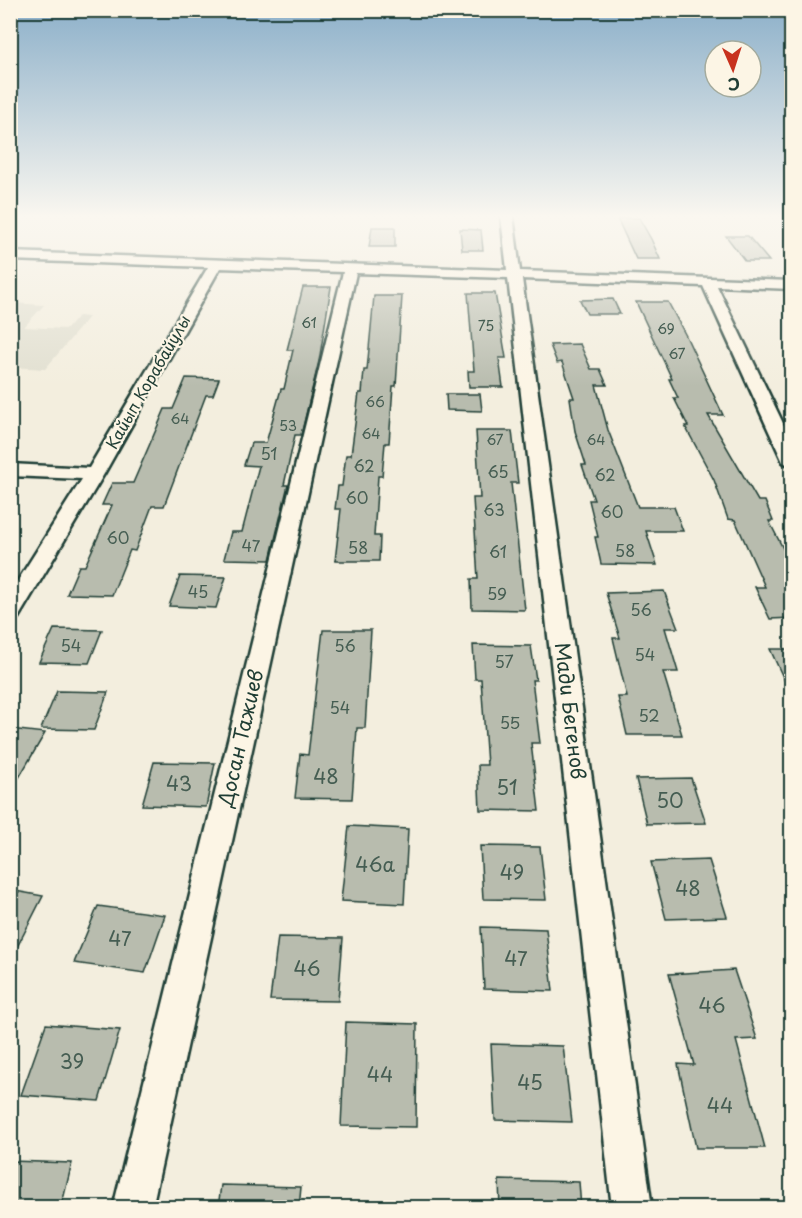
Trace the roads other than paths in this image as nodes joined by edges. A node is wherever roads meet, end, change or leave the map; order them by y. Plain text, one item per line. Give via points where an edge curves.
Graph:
1 (211, 273) edge
2 (349, 273) edge
3 (456, 273) edge
4 (515, 275) junction
5 (708, 282) junction
6 (792, 285) edge
7 (792, 462) edge
8 (10, 470) edge
9 (96, 474) junction
10 (10, 612) edge
11 (132, 1208) edge
12 (632, 1208) edge

1 - 9 street, Кайып Корабайулы
2 - 11 street, Досан Тажиев
3 - 4 street
4 - 5 street
4 - 12 street, Мади Бегенов
5 - 6 street
5 - 7 street
8 - 9 street
9 - 10 street, Кайып Корабайулы

